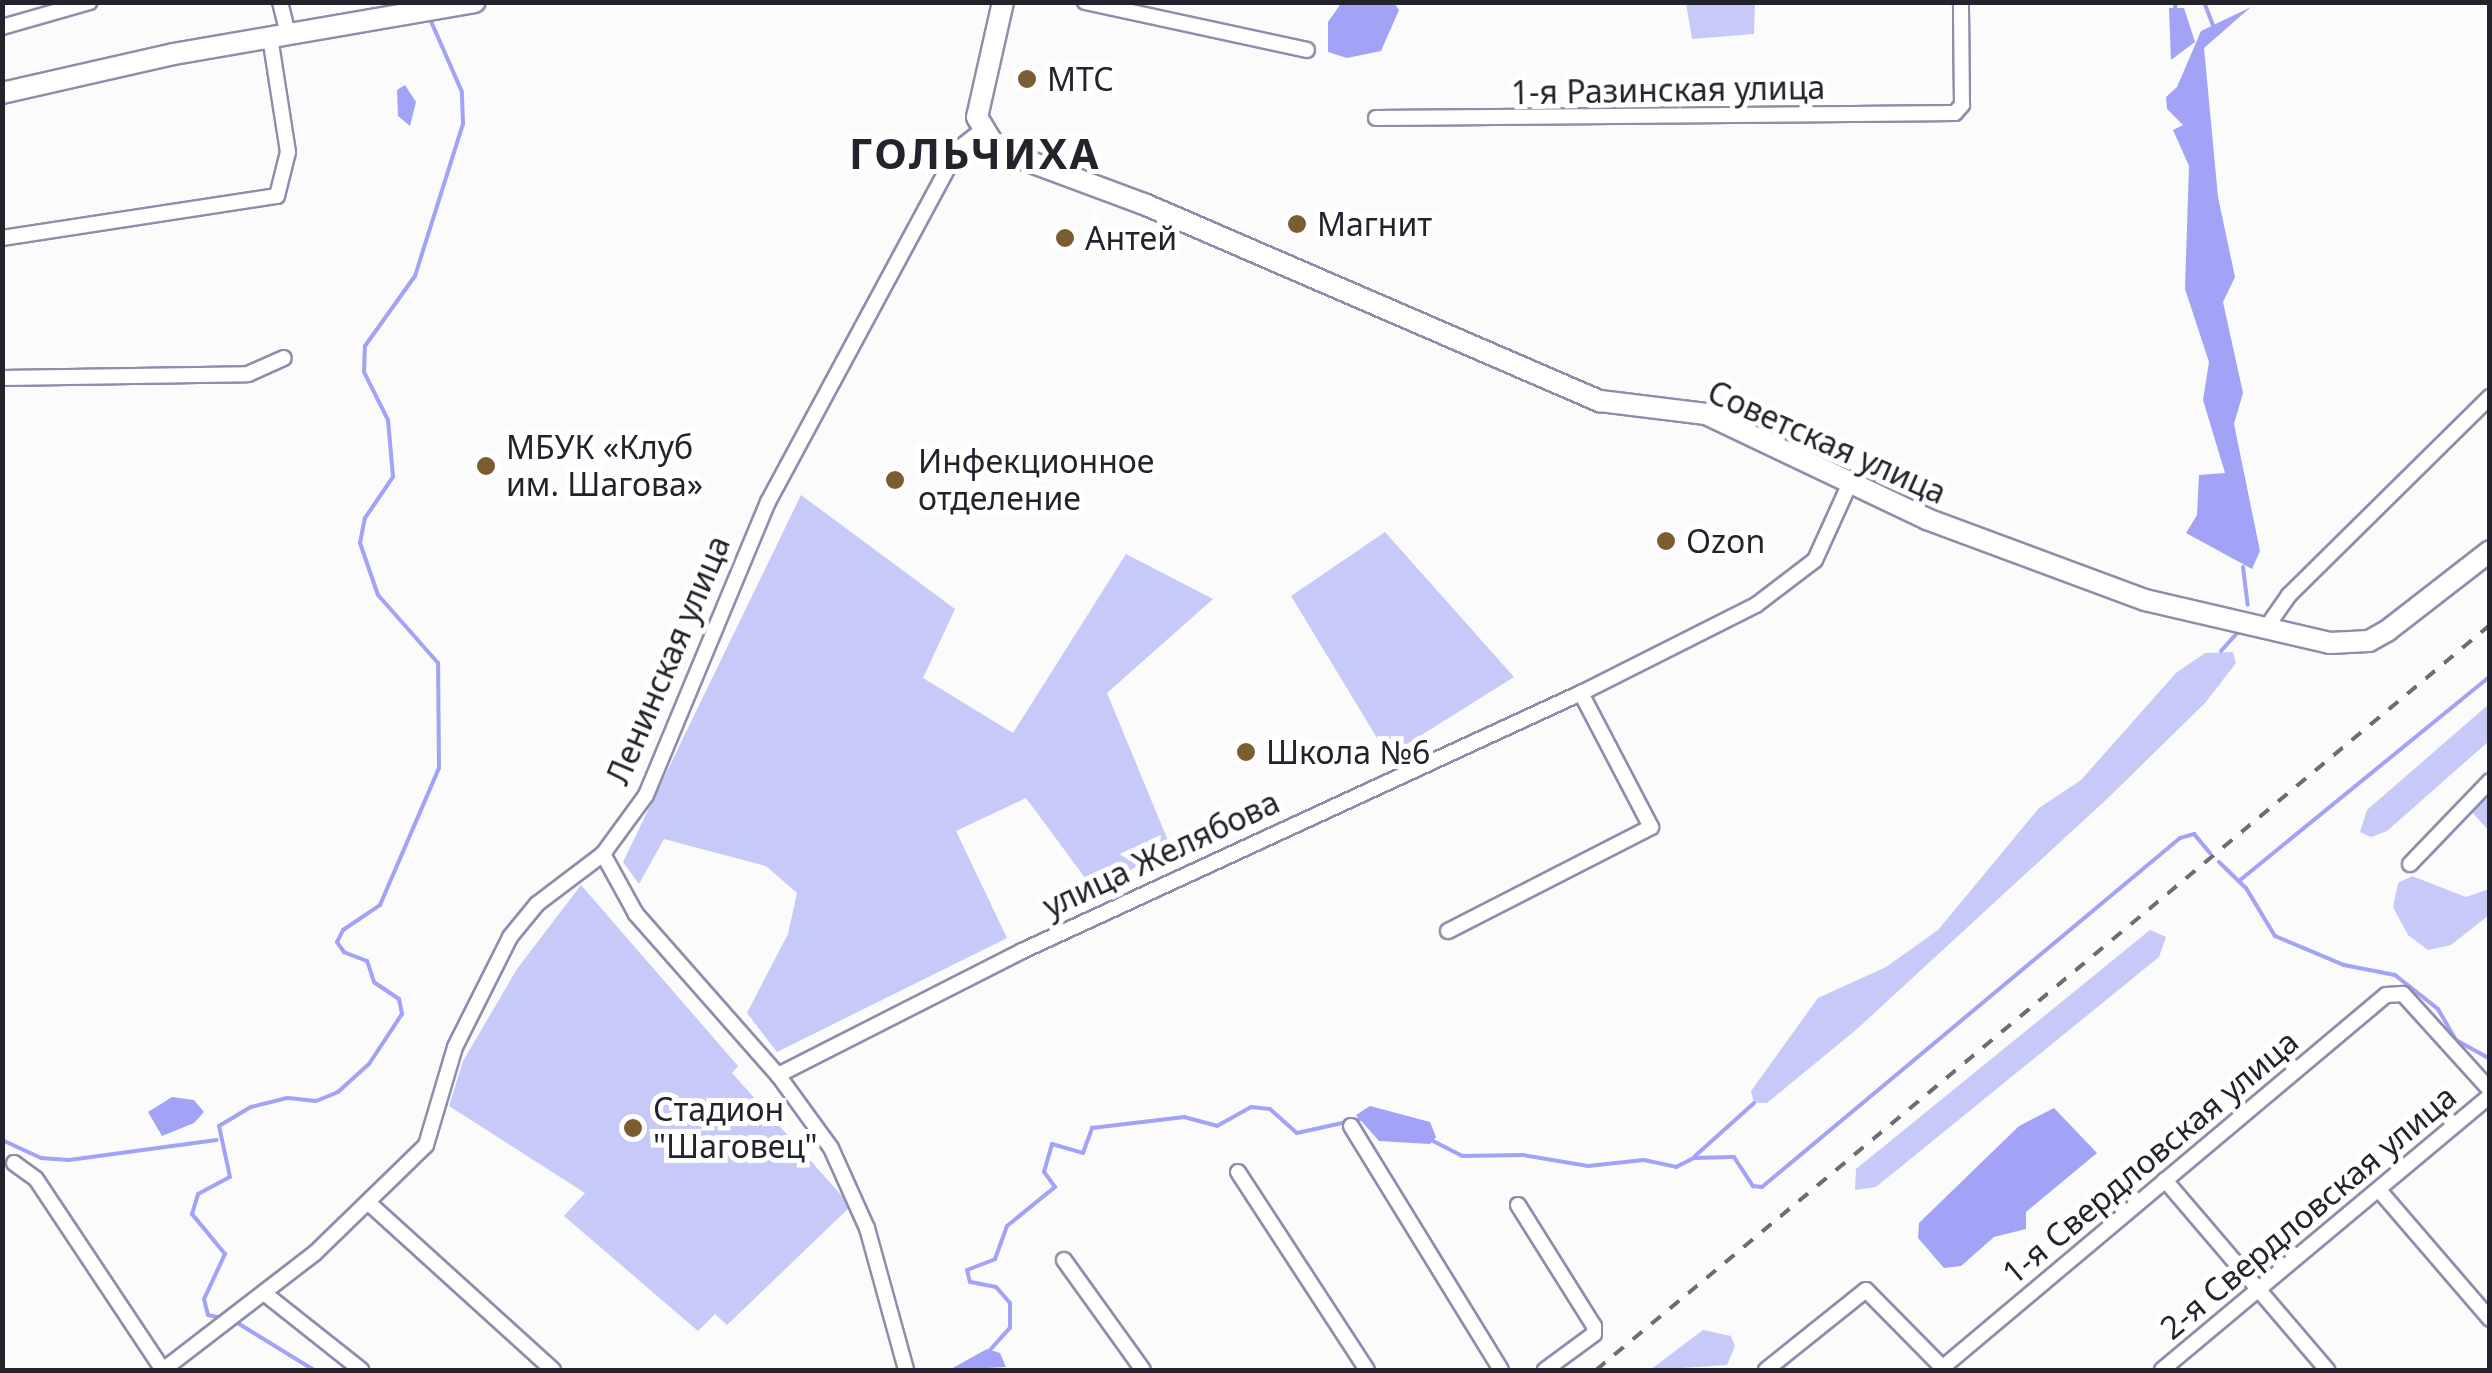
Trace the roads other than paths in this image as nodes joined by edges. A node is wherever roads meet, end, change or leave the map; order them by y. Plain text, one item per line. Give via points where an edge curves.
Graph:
1 (90, 2) edge
2 (280, 2) edge
3 (1003, 2) edge
4 (1085, 2) edge
5 (1960, 2) edge
6 (467, 4) edge
7 (2, 27) edge
8 (279, 35) junction
9 (1307, 50) dead end
10 (2, 93) edge
11 (1376, 118) dead end
12 (981, 131) junction
13 (2, 238) edge
14 (284, 358) dead end
15 (2, 378) edge
16 (2490, 398) edge
17 (1849, 485) junction
18 (2490, 550) edge
19 (2266, 628) junction
20 (1581, 693) junction
21 (2490, 781) edge
22 (602, 854) junction
23 (2410, 864) dead end
24 (1448, 932) dead end
25 (778, 1075) junction
26 (2490, 1093) edge
27 (1351, 1126) dead end
28 (14, 1163) dead end
29 (1238, 1172) dead end
30 (2166, 1180) junction
31 (2379, 1190) junction
32 (371, 1204) junction
33 (1518, 1204) dead end
34 (1064, 1260) dead end
35 (2261, 1288) junction
36 (264, 1293) junction
37 (2490, 1319) edge
38 (1944, 1369) edge
39 (163, 1370) edge
40 (360, 1370) edge
41 (553, 1370) edge
42 (906, 1370) edge
43 (1143, 1370) edge
44 (1367, 1370) edge
45 (1501, 1370) edge
46 (1546, 1370) edge
47 (1766, 1370) edge
48 (2162, 1370) edge
49 (2327, 1370) edge

1 - 7 street
2 - 8 street
3 - 12 street via 977,117
4 - 9 street
5 - 11 street, 1-я Разинская улица via 1960,111
6 - 8 street
8 - 10 street
8 - 13 street via 288,152 277,196
12 - 17 street, Советская улица via 996,150 1144,204 1600,401 1706,414
12 - 22 street, Ленинская улица via 958,149 768,502 646,795
14 - 15 street via 248,374
16 - 19 street via 2288,595
17 - 19 street, Советская улица via 2144,600
17 - 20 street, улица Желябова via 1802,574
18 - 19 street, Советская улица via 2369,641 2330,643
20 - 24 street via 1651,828
20 - 25 street, улица Желябова via 1081,922
21 - 23 street
22 - 25 street via 636,914
22 - 32 street, Ленинская улица via 520,921 456,1048 426,1145
25 - 42 street via 831,1148 854,1198
26 - 30 street, 1-я Свердловская улица via 2396,991
26 - 31 street, 2-я Свердловская улица
27 - 45 street
28 - 39 street via 36,1179
29 - 44 street
30 - 35 street
30 - 38 street, 1-я Свердловская улица
31 - 35 street, 2-я Свердловская улица
31 - 37 street
32 - 36 street, Ленинская улица
32 - 41 street
33 - 46 street via 1592,1320 1594,1334
34 - 43 street
35 - 48 street, 2-я Свердловская улица
35 - 49 street
36 - 39 street, Ленинская улица
36 - 40 street
38 - 47 street via 1866,1290

